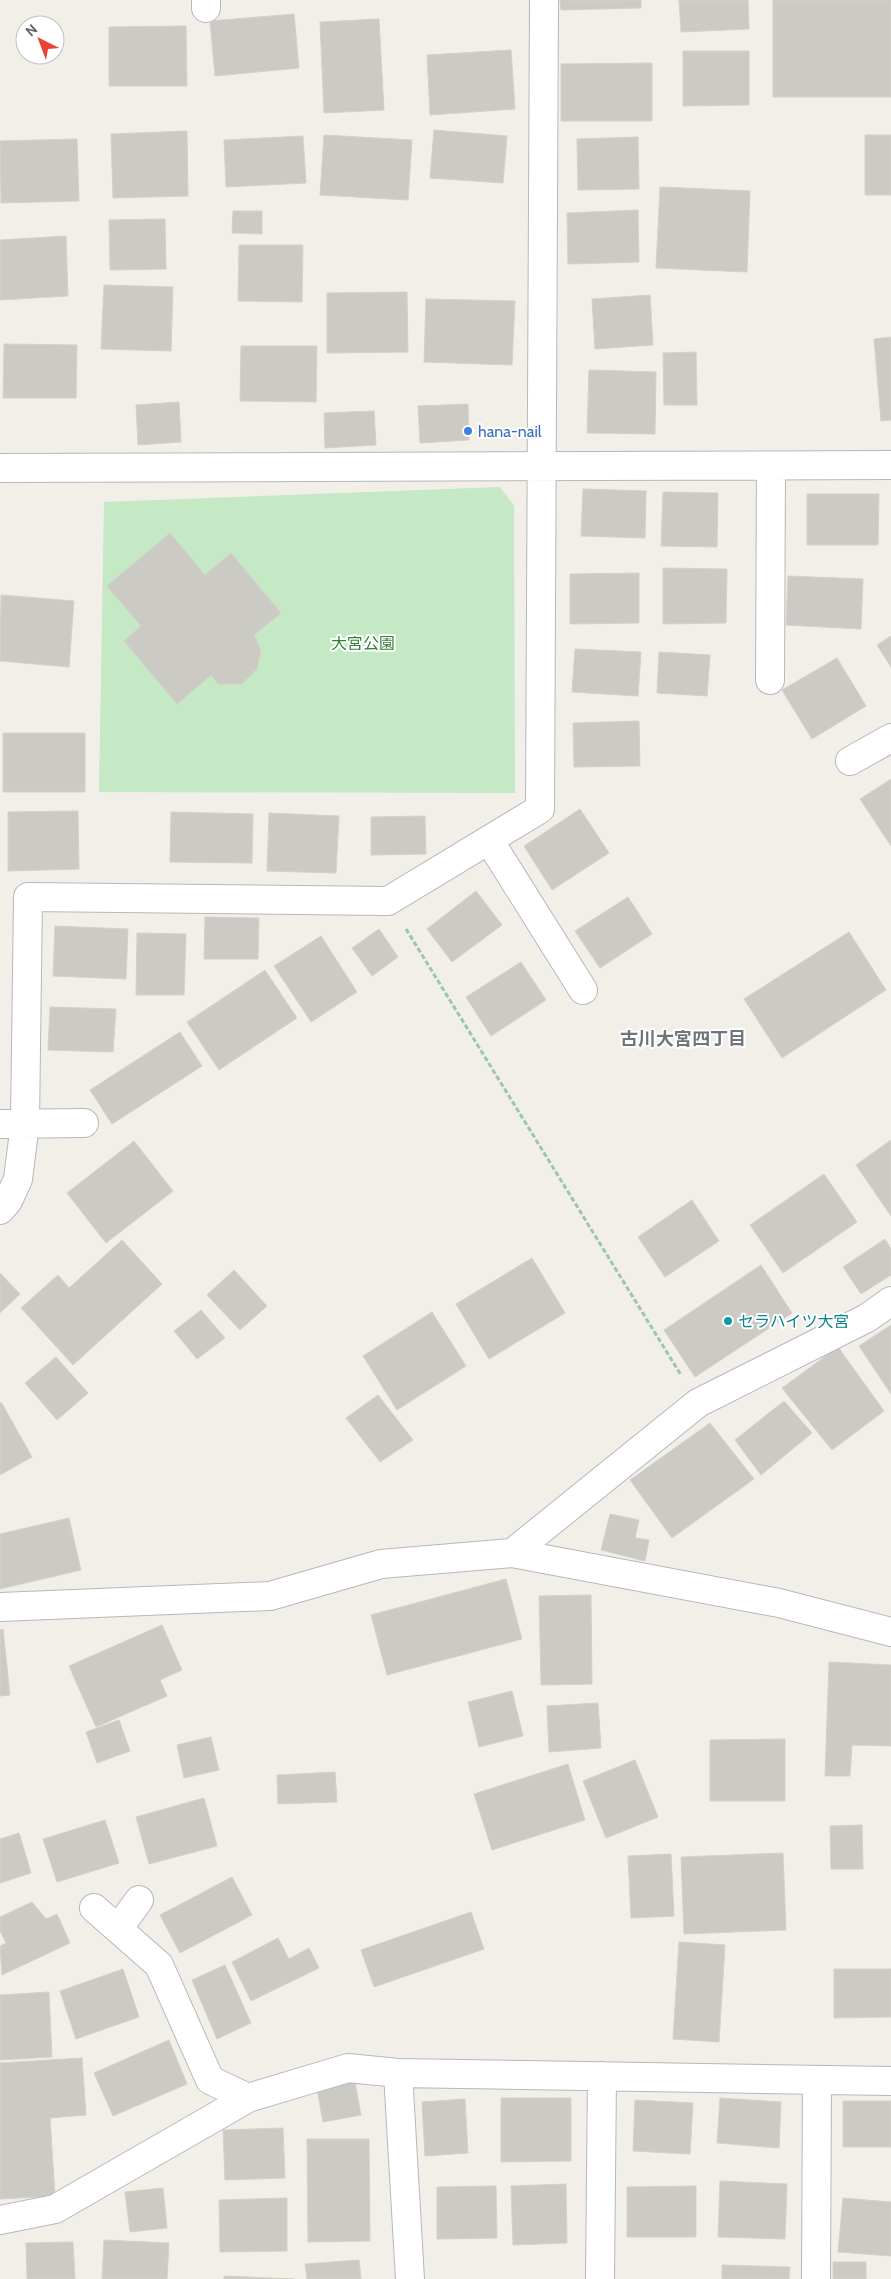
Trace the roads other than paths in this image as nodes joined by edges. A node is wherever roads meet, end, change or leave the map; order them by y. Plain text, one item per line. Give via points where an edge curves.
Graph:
1 (544, 0) edge
2 (542, 465) junction
3 (771, 466) junction
4 (891, 466) edge
5 (0, 468) edge
6 (770, 680) dead end
7 (891, 738) edge
8 (850, 761) dead end
9 (489, 840) junction
10 (583, 990) dead end
11 (84, 1123) dead end
12 (12, 1124) edge
13 (0, 1210) edge
14 (891, 1301) edge
15 (512, 1553) junction
16 (0, 1606) edge
17 (891, 1632) edge
18 (139, 1900) dead end
19 (94, 1908) dead end
20 (118, 1929) junction
21 (398, 2073) junction
22 (602, 2076) junction
23 (817, 2080) junction
24 (891, 2081) edge
25 (248, 2098) junction
26 (0, 2220) edge
27 (410, 2279) edge
28 (600, 2279) edge
29 (816, 2279) edge

1 - 2 street
2 - 3 street
2 - 5 street
2 - 9 street via 540,809
3 - 4 street
3 - 6 street
7 - 8 street
9 - 10 street
9 - 12 street via 388,901 28,897
11 - 12 street
12 - 13 street via 18,1179
14 - 15 street via 867,1318 698,1403
15 - 16 street via 380,1564 270,1596
15 - 17 street via 778,1603
18 - 20 street
19 - 20 street
20 - 25 street via 159,1965 210,2080
21 - 22 street
21 - 25 street via 348,2068
21 - 27 street
22 - 23 street
22 - 28 street
23 - 24 street
23 - 29 street
25 - 26 street via 54,2209

